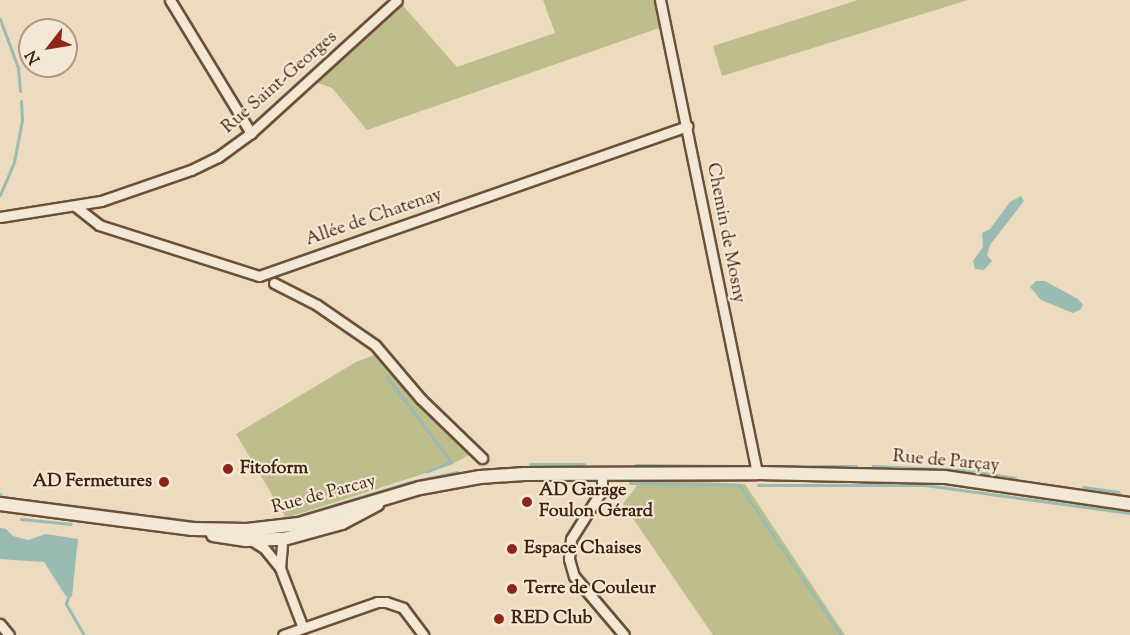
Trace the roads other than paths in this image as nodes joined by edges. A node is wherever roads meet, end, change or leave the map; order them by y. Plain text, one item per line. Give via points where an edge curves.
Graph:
1 (170, 0) edge
2 (397, 0) edge
3 (660, 0) edge
4 (687, 126) junction
5 (251, 133) junction
6 (75, 206) junction
7 (0, 217) edge
8 (259, 276) junction
9 (482, 458) dead end
10 (757, 473) junction
11 (602, 474) junction
12 (395, 495) junction
13 (1130, 504) edge
14 (0, 506) edge
15 (337, 512) junction
16 (192, 529) junction
17 (260, 529) junction
18 (251, 540) junction
19 (277, 540) junction
20 (270, 555) junction
21 (280, 568) junction
22 (0, 624) edge
23 (303, 628) junction
24 (9, 635) edge
25 (283, 635) edge
26 (423, 635) edge
27 (624, 635) edge

1 - 5 street
2 - 5 street, Rue Saint-Georges
3 - 4 street, Chemin de Mosny
4 - 8 street, Allée de Chatenay
4 - 10 street, Chemin de Mosny
5 - 6 street, Rue Saint-Georges via 218,157 191,170 110,199
6 - 7 street, Rue Saint-Georges
6 - 8 street via 99,225
8 - 9 street via 335,316 375,345 421,399
10 - 11 street, Rue de Parçay
10 - 13 street, Rue de Parçay via 945,477
11 - 12 street, Rue de Parçay via 491,476
11 - 27 street via 602,490 571,538 569,559 574,576
12 - 15 street, Rue de Parcay
12 - 19 street, Rue de Parcay via 342,523
14 - 16 street, Rue de Parcay
15 - 17 street, Rue de Parcay via 299,524
15 - 19 street
16 - 17 street, Rue de Parcay
16 - 18 street, Rue de Parcay via 229,539
17 - 19 street
18 - 19 street, Rue de Parcay
18 - 20 street
19 - 20 street
19 - 21 street
20 - 21 street
21 - 23 street
22 - 24 street
23 - 25 street
23 - 26 street via 386,602 403,608

